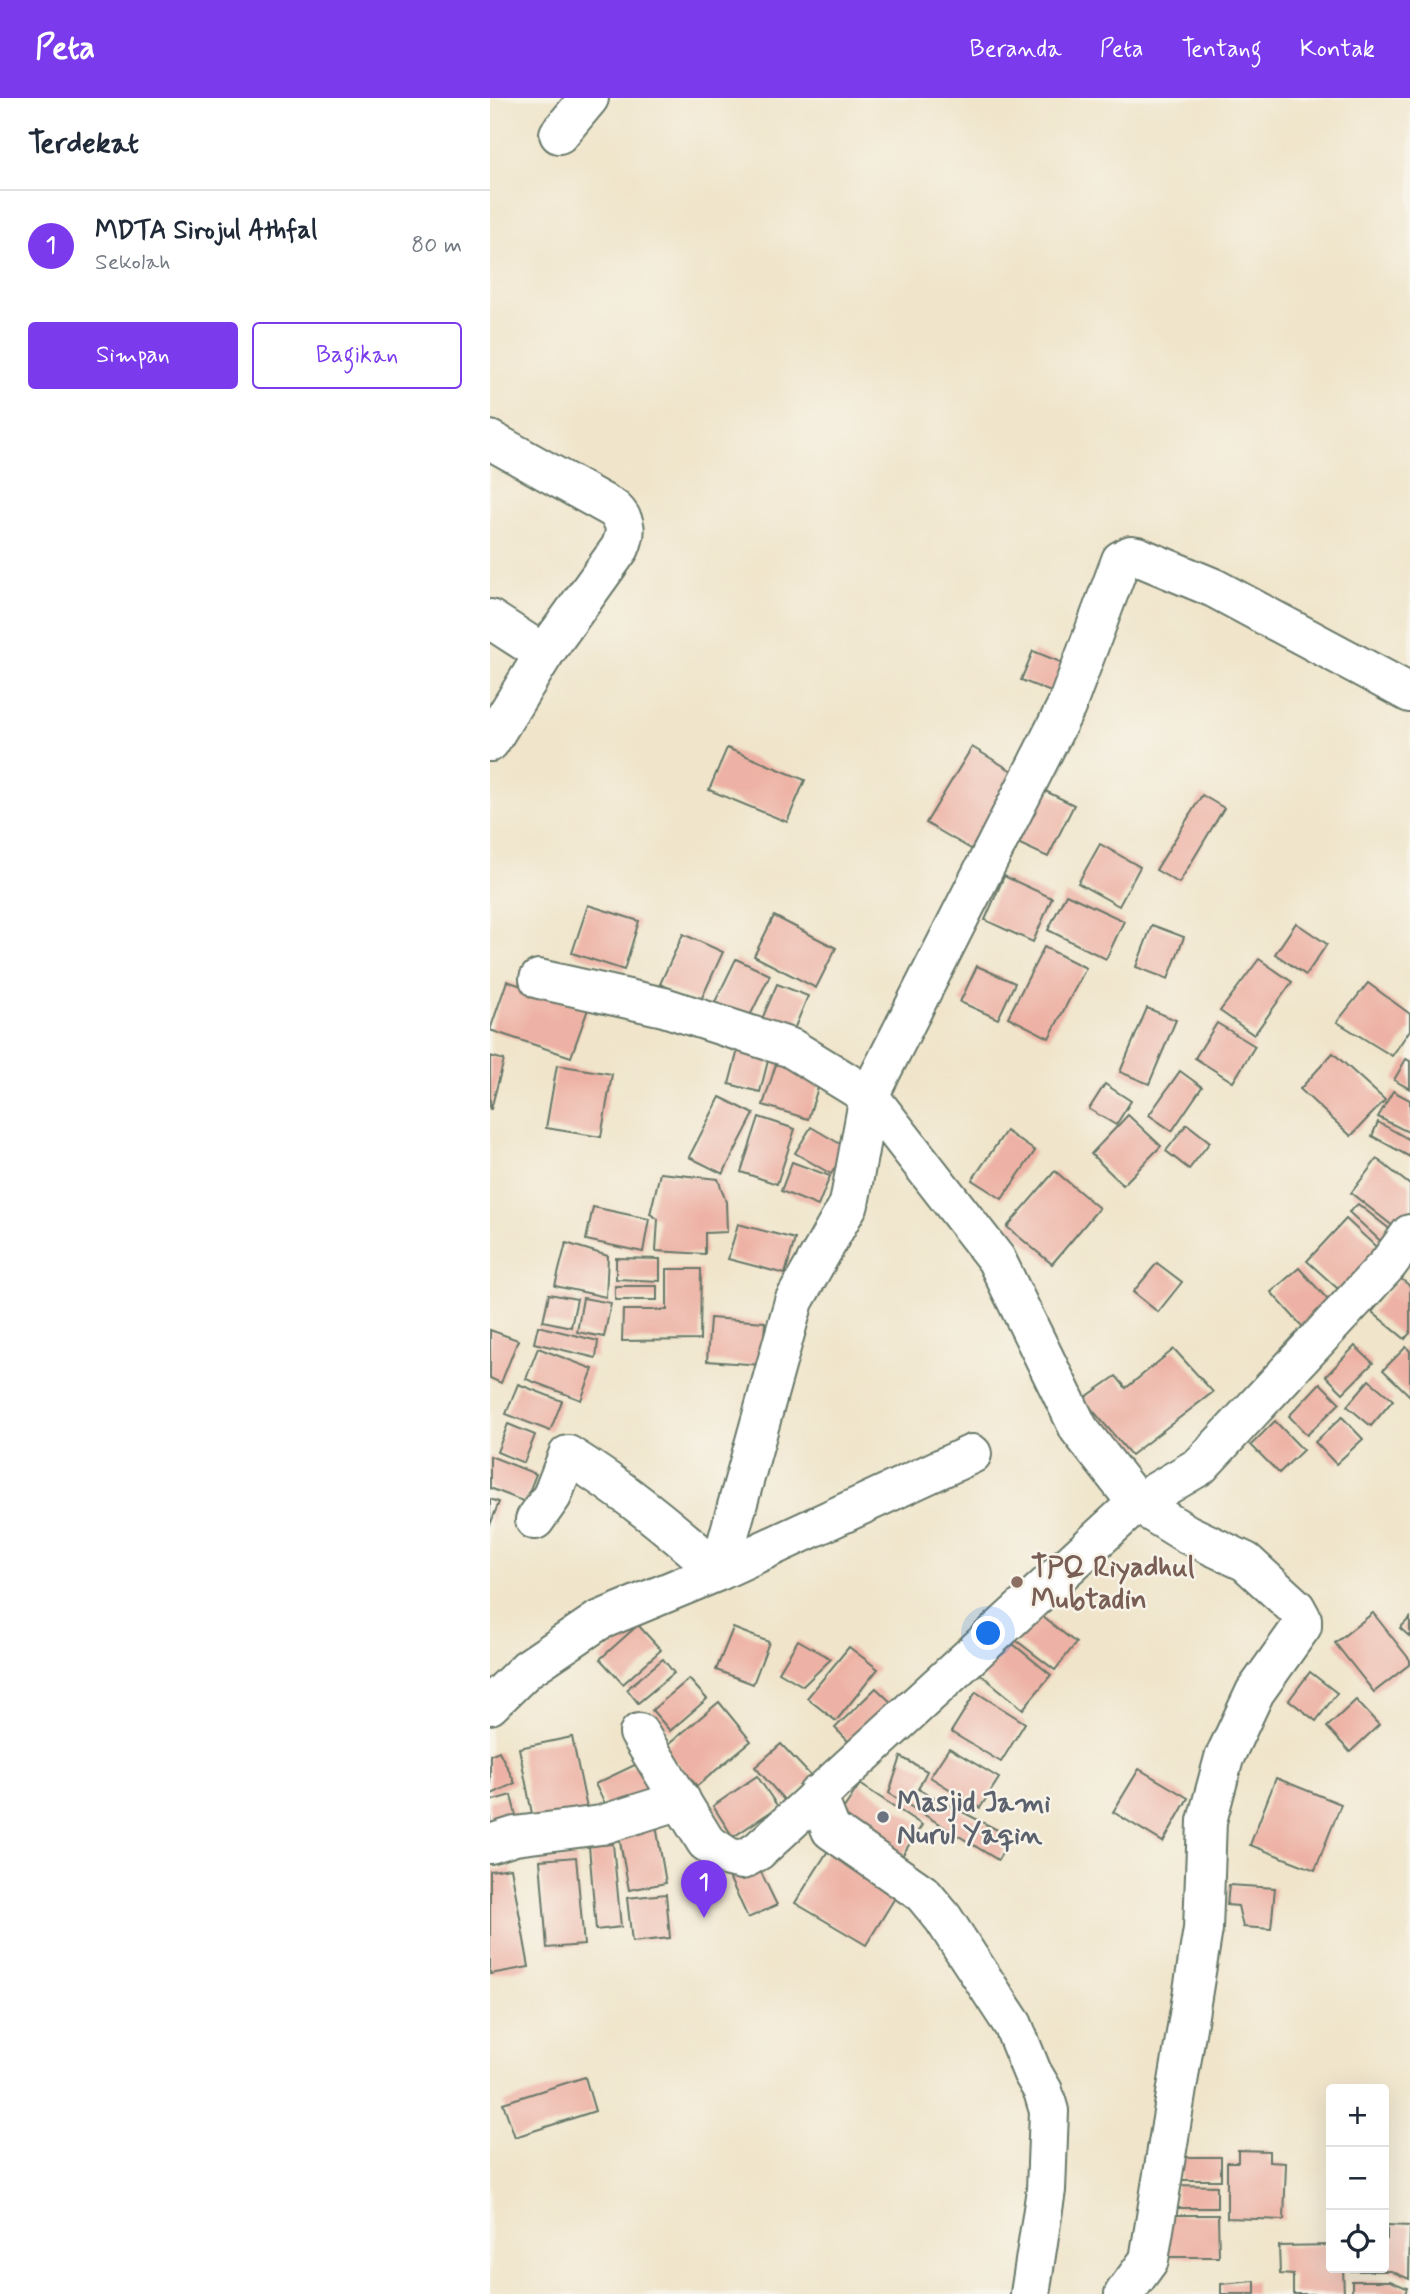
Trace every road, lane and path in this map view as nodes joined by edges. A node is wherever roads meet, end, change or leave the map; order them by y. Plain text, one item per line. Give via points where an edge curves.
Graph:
1 (589, 98) edge
2 (559, 134) dead end
3 (490, 440) edge
4 (490, 620) edge
5 (544, 654) junction
6 (1410, 693) edge
7 (490, 741) edge
8 (539, 979) dead end
9 (869, 1096) junction
10 (1410, 1234) edge
11 (972, 1454) dead end
12 (1137, 1503) junction
13 (535, 1520) dead end
14 (719, 1571) junction
15 (490, 1705) edge
16 (639, 1733) dead end
17 (817, 1795) junction
18 (681, 1800) junction
19 (490, 1844) edge
20 (1030, 2294) edge
21 (1124, 2294) edge

1 - 2 street
3 - 5 street via 614,509 626,527 620,548
4 - 5 street
5 - 7 street
6 - 9 street via 1214,588 1137,556 1126,556 1115,572 1066,707
8 - 9 street via 664,1007 791,1048
9 - 12 street via 996,1259 1079,1429
9 - 14 street via 849,1205 794,1301
10 - 12 street via 1388,1264 1200,1466
11 - 14 street
12 - 17 street
12 - 21 street via 1246,1562 1296,1608 1302,1626 1255,1692 1220,1770 1207,1821 1203,1929 1149,2260
13 - 14 street via 552,1496 568,1455 650,1511
14 - 15 street via 598,1621 527,1668
16 - 18 street
17 - 18 street via 758,1851 742,1860 728,1857 706,1842
17 - 20 street via 831,1830 923,1894 943,1918 1013,2025 1043,2091 1049,2111 1045,2190
18 - 19 street via 601,1825 515,1836

